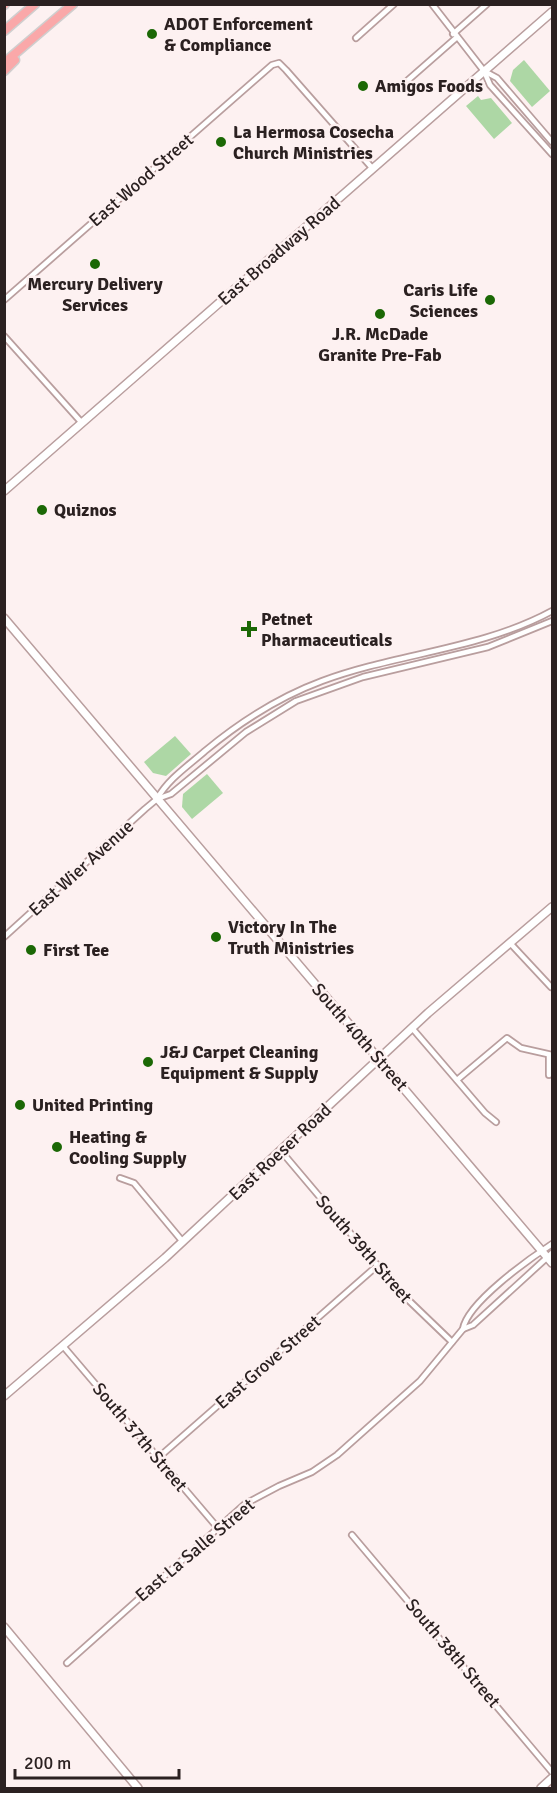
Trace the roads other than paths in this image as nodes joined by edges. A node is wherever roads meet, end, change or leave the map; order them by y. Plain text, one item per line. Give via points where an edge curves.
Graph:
1 (35, 4) edge
2 (73, 4) edge
3 (394, 4) edge
4 (432, 4) edge
5 (487, 4) edge
6 (552, 12) edge
7 (4, 31) edge
8 (455, 36) junction
9 (356, 38) dead end
10 (21, 49) junction
11 (4, 63) edge
12 (4, 71) edge
13 (484, 71) junction
14 (399, 88) dead end
15 (552, 142) edge
16 (552, 153) edge
17 (373, 169) junction
18 (4, 300) edge
19 (4, 336) edge
20 (82, 423) junction
21 (4, 491) edge
22 (552, 611) edge
23 (4, 618) edge
24 (552, 621) edge
25 (157, 800) junction
26 (552, 907) edge
27 (4, 937) edge
28 (510, 943) junction
29 (551, 987) edge
30 (412, 1028) junction
31 (551, 1055) edge
32 (379, 1060) junction
33 (549, 1075) dead end
34 (457, 1080) junction
35 (496, 1122) dead end
36 (281, 1151) junction
37 (120, 1178) dead end
38 (183, 1242) junction
39 (552, 1244) edge
40 (542, 1251) junction
41 (551, 1258) edge
42 (378, 1265) junction
43 (463, 1329) junction
44 (452, 1342) junction
45 (63, 1346) junction
46 (4, 1396) edge
47 (158, 1458) junction
48 (217, 1527) junction
49 (352, 1535) dead end
50 (4, 1627) edge
51 (67, 1663) dead end
52 (552, 1772) edge
53 (552, 1778) edge
54 (138, 1788) edge
55 (541, 1788) edge

1 - 7 highway
2 - 10 highway
3 - 9 street
4 - 8 street
5 - 8 street
6 - 13 main road, East Broadway Road
8 - 13 street
8 - 14 street
10 - 11 highway
10 - 12 highway
13 - 15 street via 497,78
13 - 16 street via 490,85
13 - 17 main road, East Broadway Road
17 - 18 street, East Wood Street via 279,63 272,65
17 - 20 main road, East Broadway Road
19 - 20 street
20 - 21 main road, East Broadway Road
22 - 25 street via 486,638 360,669 289,695 212,746 166,784
23 - 25 main road, South 40th Street
24 - 25 street via 488,647 363,677 306,697 256,724 171,794
25 - 27 street, East Wier Avenue
25 - 32 main road, South 40th Street
26 - 28 main road, East Roeser Road
28 - 29 street
28 - 30 main road, East Roeser Road
30 - 32 main road, East Roeser Road
30 - 34 street
31 - 33 street
31 - 34 street via 521,1048 507,1038
32 - 36 main road, East Roeser Road
32 - 40 main road, South 40th Street
34 - 35 street
36 - 38 main road, East Roeser Road
36 - 42 street, South 39th Street
37 - 38 street via 134,1183
38 - 45 main road, East Roeser Road
39 - 40 street, East La Salle Street
40 - 41 main road, South 40th Street
40 - 43 street, East La Salle Street via 481,1302 465,1320
41 - 43 street, East La Salle Street via 473,1325
42 - 44 street, South 39th Street via 419,1313
42 - 47 street, East Grove Street
43 - 44 street, East La Salle Street
44 - 48 street, East La Salle Street via 420,1381 337,1455 312,1472 246,1504
45 - 46 main road, East Roeser Road
45 - 47 street, South 37th Street
47 - 48 street, South 37th Street
48 - 51 street, East La Salle Street
49 - 52 street, South 38th Street
50 - 54 main road
53 - 55 main road

